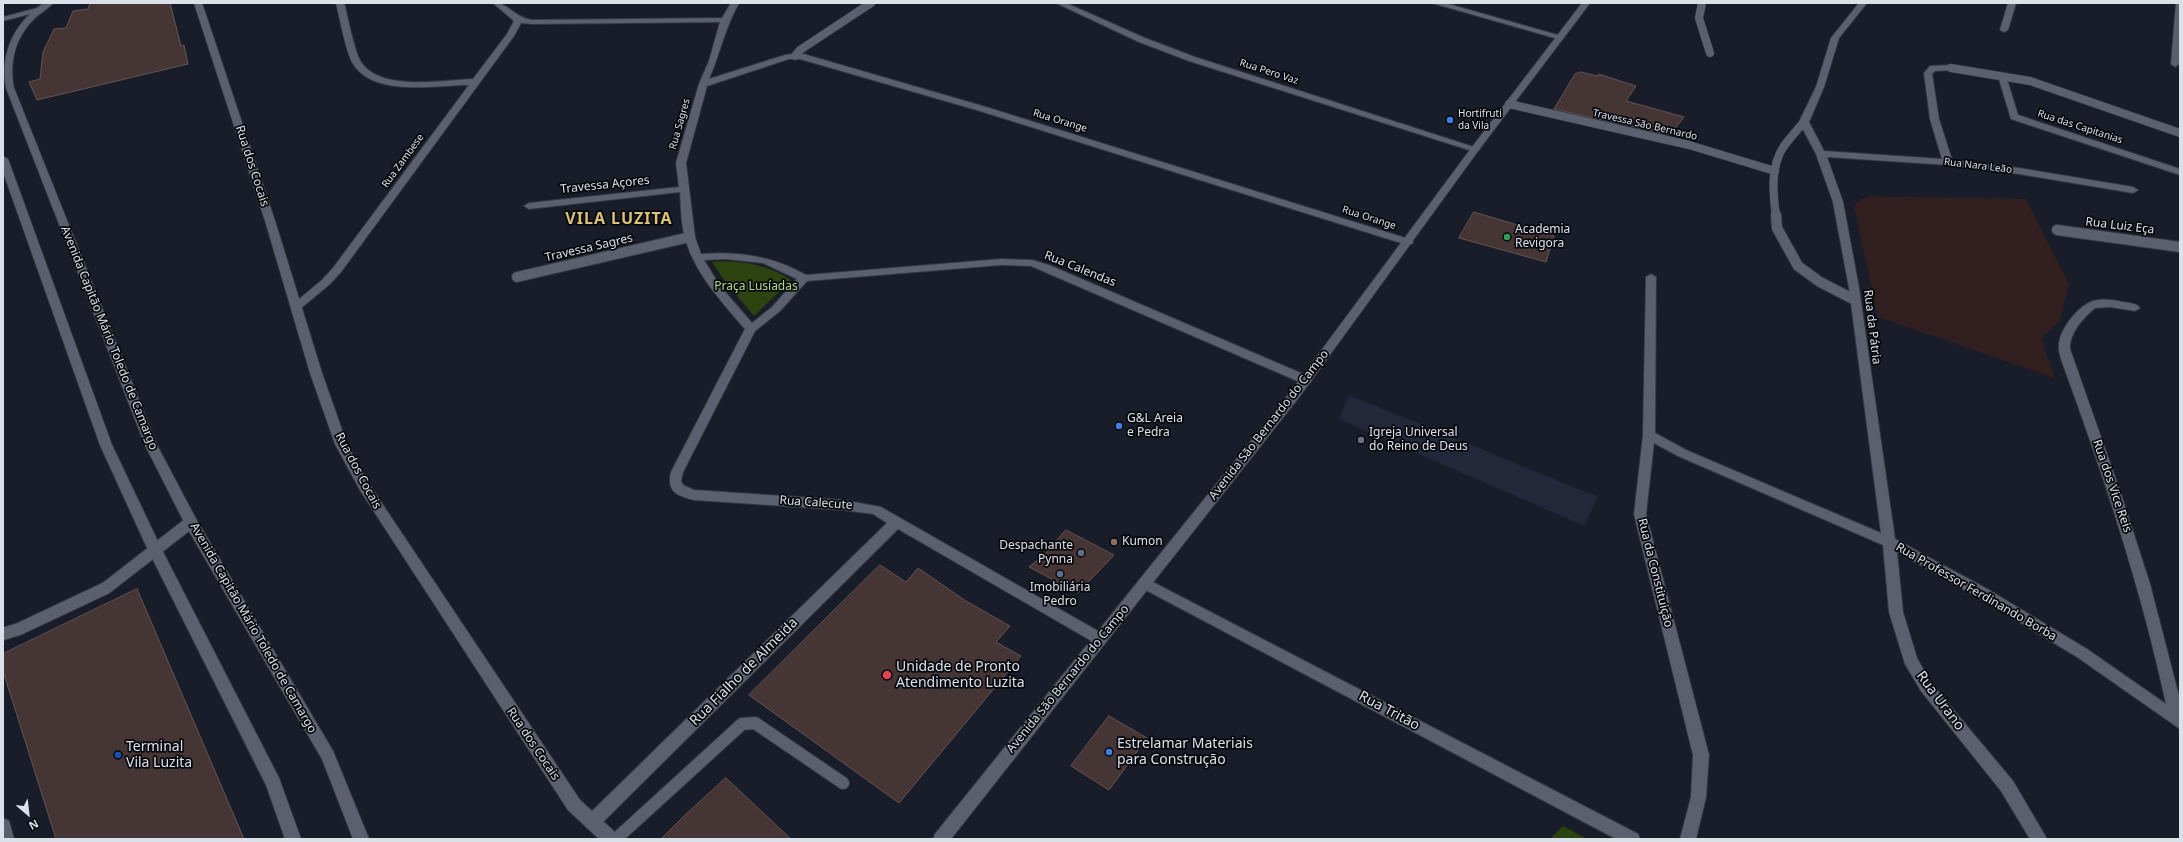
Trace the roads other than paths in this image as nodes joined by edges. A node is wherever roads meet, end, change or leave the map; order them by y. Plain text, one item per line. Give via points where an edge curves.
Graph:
1 (49, 3) edge
2 (198, 3) edge
3 (340, 3) edge
4 (497, 3) edge
5 (736, 3) edge
6 (871, 3) edge
7 (1060, 3) edge
8 (1436, 3) edge
9 (1586, 3) edge
10 (1702, 3) edge
11 (1863, 3) edge
12 (2012, 3) edge
13 (2180, 3) edge
14 (39, 9) junction
15 (3, 19) edge
16 (518, 20) junction
17 (725, 20) junction
18 (2004, 30) dead end
19 (1561, 37) junction
20 (1710, 53) dead end
21 (795, 56) junction
22 (2176, 64) dead end
23 (1951, 68) joint
24 (2002, 76) junction
25 (474, 82) junction
26 (703, 84) junction
27 (1509, 104) junction
28 (1804, 122) junction
29 (2180, 133) edge
30 (1475, 149) junction
31 (1821, 154) junction
32 (3, 159) edge
33 (1948, 162) junction
34 (1775, 170) junction
35 (2180, 172) edge
36 (685, 189) junction
37 (2133, 190) dead end
38 (529, 206) dead end
39 (2056, 230) dead end
40 (690, 237) junction
41 (1408, 242) junction
42 (2180, 246) edge
43 (697, 257) junction
44 (517, 277) dead end
45 (1651, 277) dead end
46 (804, 278) junction
47 (1855, 300) junction
48 (296, 307) junction
49 (2135, 308) dead end
50 (751, 328) junction
51 (1306, 380) junction
52 (1649, 435) junction
53 (191, 522) junction
54 (896, 522) junction
55 (1889, 542) junction
56 (155, 550) junction
57 (1145, 583) junction
58 (3, 634) edge
59 (1100, 639) junction
60 (2179, 721) edge
61 (843, 783) dead end
62 (592, 822) junction
63 (3, 826) edge
64 (6, 839) edge
65 (294, 839) edge
66 (361, 839) edge
67 (611, 839) edge
68 (616, 839) edge
69 (941, 839) edge
70 (1632, 839) edge
71 (1688, 839) edge
72 (2039, 839) edge

1 - 14 street, Avenida Capitão Mário Toledo de Camargo
2 - 48 street, Rua dos Cocais
3 - 25 street via 356,61 371,77 388,82
4 - 16 street
5 - 17 street, Rua Sagres
6 - 21 lane via 800,50
7 - 30 street, Rua Pero Vaz via 1142,40 1192,59
8 - 19 street
9 - 19 street, Avenida São Bernardo do Campo
10 - 20 lane via 1699,18
11 - 28 street via 1835,38 1820,86
12 - 18 street
13 - 22 street
14 - 15 street
14 - 53 street, Avenida Capitão Mário Toledo de Camargo via 23,28 9,52 7,70 10,88 144,431
16 - 17 street
16 - 25 street, Rua Zambese via 511,34
17 - 26 street, Rua Sagres
19 - 27 street, Avenida São Bernardo do Campo
21 - 26 street
21 - 41 street, Rua Orange via 983,109
23 - 24 lane
23 - 33 street via 1933,68 1928,73 1939,141
24 - 29 lane via 2030,81
24 - 35 street, Rua das Capitanias via 2014,117
25 - 48 street, Rua Zambese via 337,270
26 - 36 street, Rua Sagres via 681,163
27 - 30 street, Avenida São Bernardo do Campo
27 - 34 lane, Travessa São Bernardo via 1689,145
28 - 31 street, Rua da Pátria
28 - 34 lane via 1783,147
30 - 41 street, Avenida São Bernardo do Campo
31 - 33 street, Rua Nara Leão
31 - 47 street, Rua da Pátria via 1838,202
32 - 56 street via 106,445
33 - 37 street, Rua Nara Leão
34 - 47 lane via 1773,189 1777,228 1798,266 1820,282
36 - 38 street, Travessa Açores
36 - 40 street, Rua Sagres
39 - 42 lane, Rua Luiz Eça
40 - 43 street, Rua Sagres
40 - 44 lane, Travessa Sagres
41 - 51 street, Avenida São Bernardo do Campo
43 - 46 street via 722,255 761,259 788,268
43 - 50 street via 716,288
45 - 52 street, Rua da Constituição
46 - 50 street via 776,309
46 - 51 street, Rua Calendas via 1001,262 1032,263
47 - 55 street, Rua da Pátria
48 - 62 street, Rua dos Cocais via 341,444 364,487 508,709 574,805
49 - 60 street, Rua dos Vice Reis via 2108,303 2088,306 2064,340 2068,362 2113,486 2150,607
50 - 54 street, Rua Calecute via 677,472 675,480 678,488 694,495 865,507 876,510
51 - 57 street, Avenida São Bernardo do Campo
52 - 55 street, Rua Professor Ferdinando Borba via 1682,453
52 - 71 street, Rua da Constituição via 1640,514 1701,755 1701,784 1697,812
53 - 56 lane
53 - 66 street, Avenida Capitão Mário Toledo de Camargo via 328,756
54 - 59 street, Rua Calecute
54 - 62 street, Rua Fialho de Almeida
55 - 60 street, Rua Professor Ferdinando Borba via 1984,594 2076,649
55 - 72 street, Rua Urano via 1896,612 1910,660 1926,687 2007,786
56 - 58 lane via 106,588
56 - 65 street via 273,784
57 - 59 street, Avenida São Bernardo do Campo
57 - 70 street, Rua Tritão
59 - 69 street, Avenida São Bernardo do Campo
61 - 68 lane via 755,723 742,724
62 - 67 street, Rua dos Cocais
63 - 64 street

